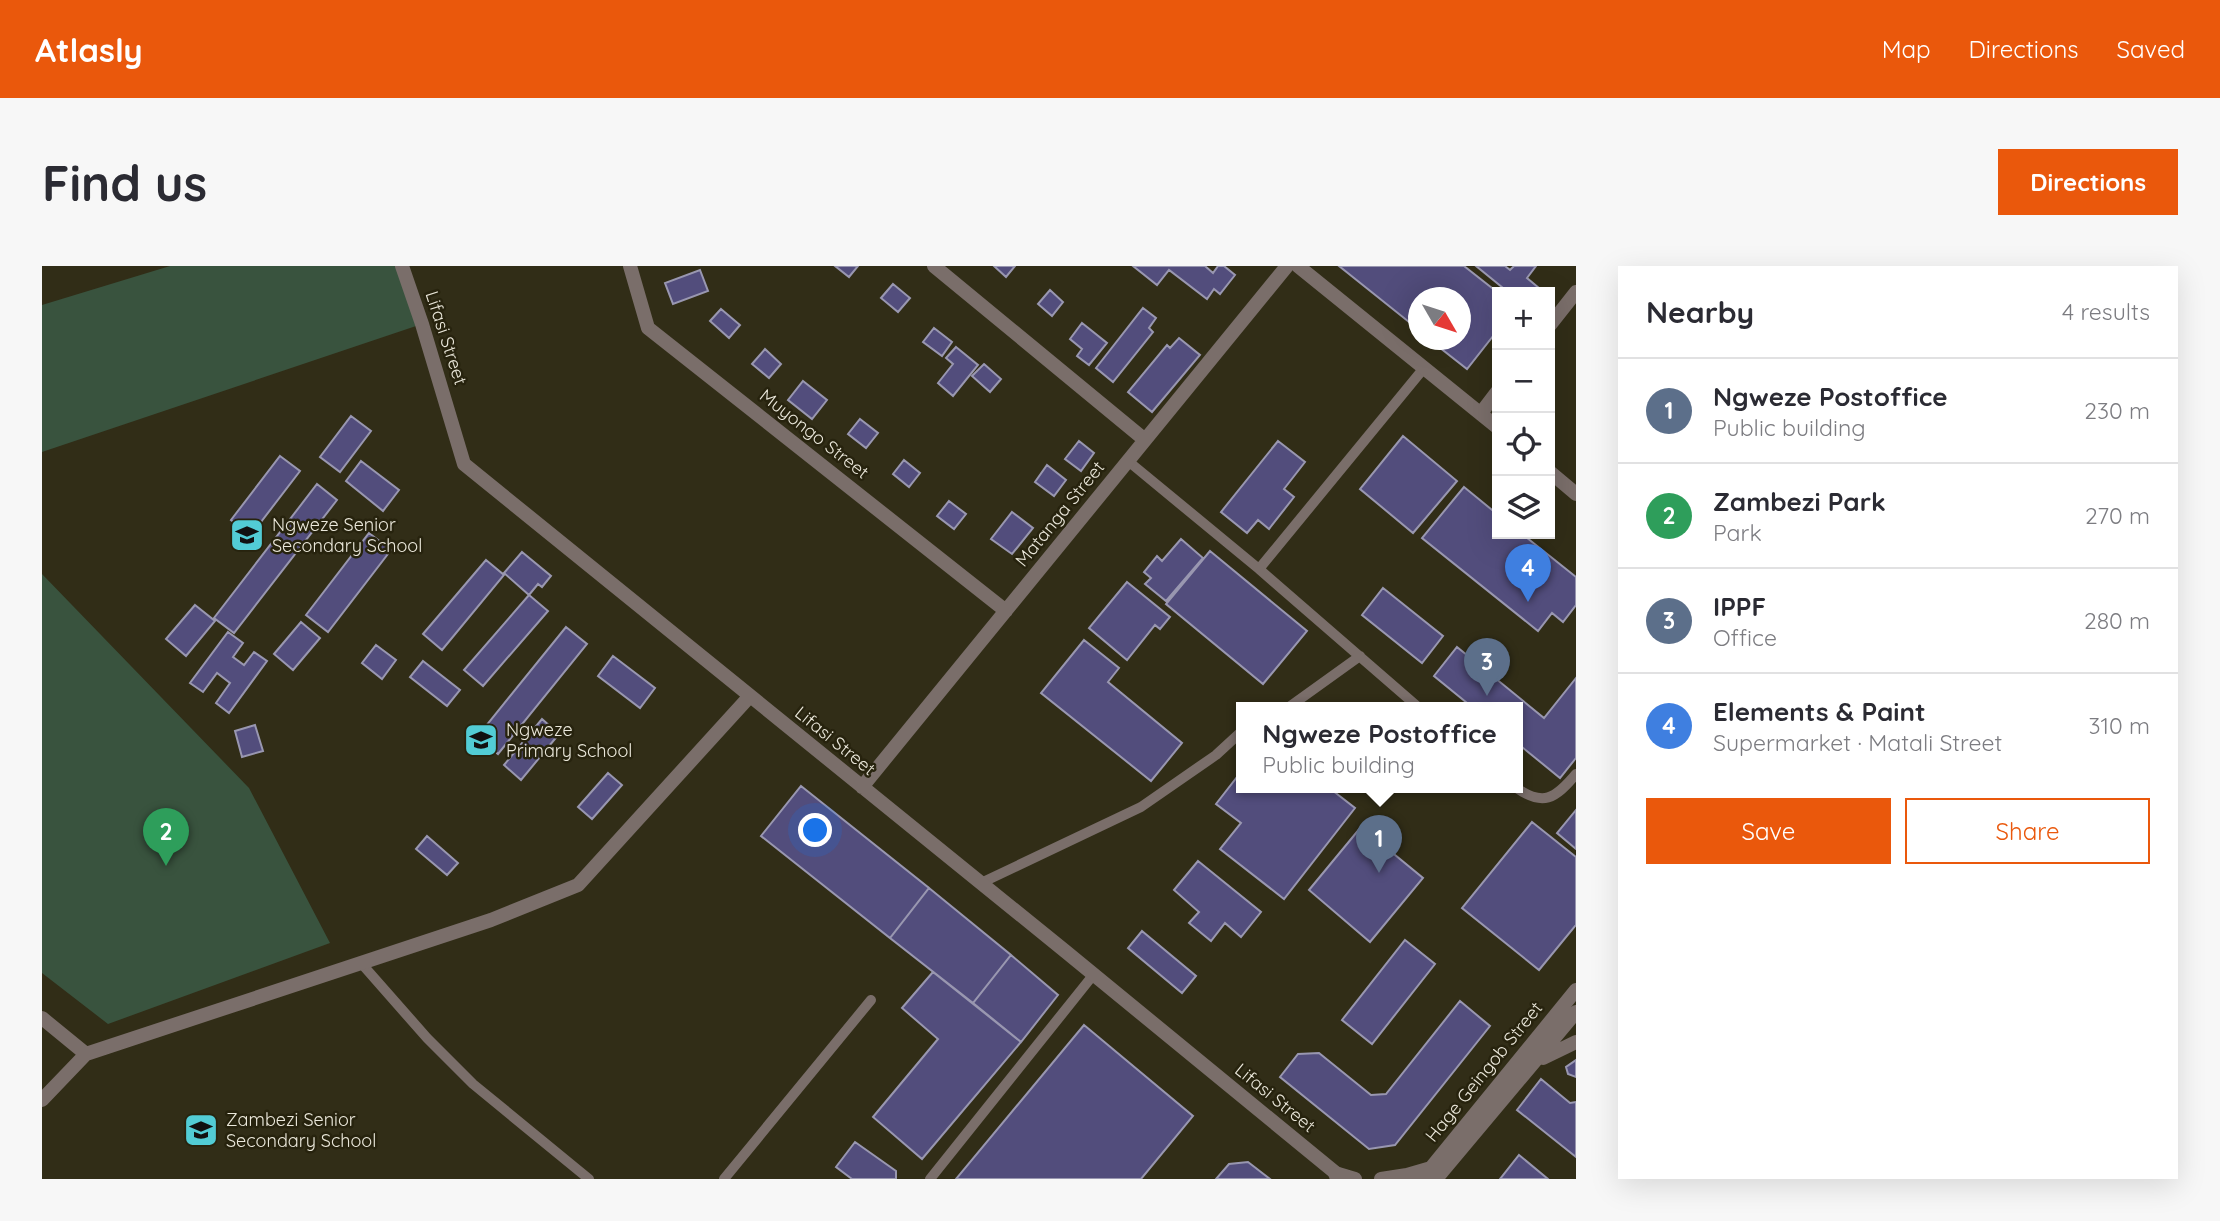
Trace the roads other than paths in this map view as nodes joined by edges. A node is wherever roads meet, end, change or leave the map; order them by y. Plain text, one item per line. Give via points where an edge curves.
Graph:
1 (402, 266) edge
2 (631, 266) edge
3 (934, 266) edge
4 (1287, 266) edge
5 (1297, 266) edge
6 (1576, 292) edge
7 (1555, 319) edge
8 (1424, 368) junction
9 (1492, 398) edge
10 (1480, 413) junction
11 (1492, 423) edge
12 (1145, 440) junction
13 (1128, 461) junction
14 (1555, 476) edge
15 (1576, 494) edge
16 (1259, 569) junction
17 (1006, 611) junction
18 (1360, 656) junction
19 (750, 696) junction
20 (1296, 702) edge
21 (1412, 702) edge
22 (1236, 737) edge
23 (1576, 774) edge
24 (862, 787) junction
25 (1523, 793) edge
26 (981, 883) junction
27 (361, 963) junction
28 (1094, 974) junction
29 (1576, 990) edge
30 (871, 1000) dead end
31 (1576, 1012) edge
32 (42, 1018) edge
33 (1576, 1042) edge
34 (86, 1054) junction
35 (1534, 1063) junction
36 (42, 1100) edge
37 (1430, 1175) edge
38 (1338, 1177) edge
39 (589, 1179) edge
40 (724, 1179) edge
41 (930, 1179) edge
42 (1355, 1179) edge
43 (1381, 1179) edge

1 - 19 street, Lifasi Street via 464,464
2 - 17 street, Muyongo Street via 648,328
3 - 12 street
4 - 12 street, Matanga Street
5 - 8 street
6 - 7 street
8 - 10 street
8 - 16 lane
9 - 10 street
10 - 11 street
12 - 13 street, Matanga Street
13 - 16 lane
13 - 17 street, Matanga Street
14 - 15 street
16 - 18 lane
17 - 24 street, Matanga Street
18 - 20 lane
18 - 21 lane
19 - 24 street, Lifasi Street
19 - 27 street via 578,885 491,920
22 - 26 lane via 1141,807
23 - 25 lane via 1546,799 1531,799
24 - 26 street, Lifasi Street
26 - 28 street, Lifasi Street
27 - 34 street
27 - 39 lane via 473,1084
28 - 38 street, Lifasi Street
28 - 41 lane
29 - 37 street, Hage Geingob Street
30 - 40 lane
31 - 35 street, Hage Geingob Street
32 - 34 street
33 - 35 street
34 - 36 street
35 - 37 street, Hage Geingob Street
37 - 43 street
38 - 42 street

